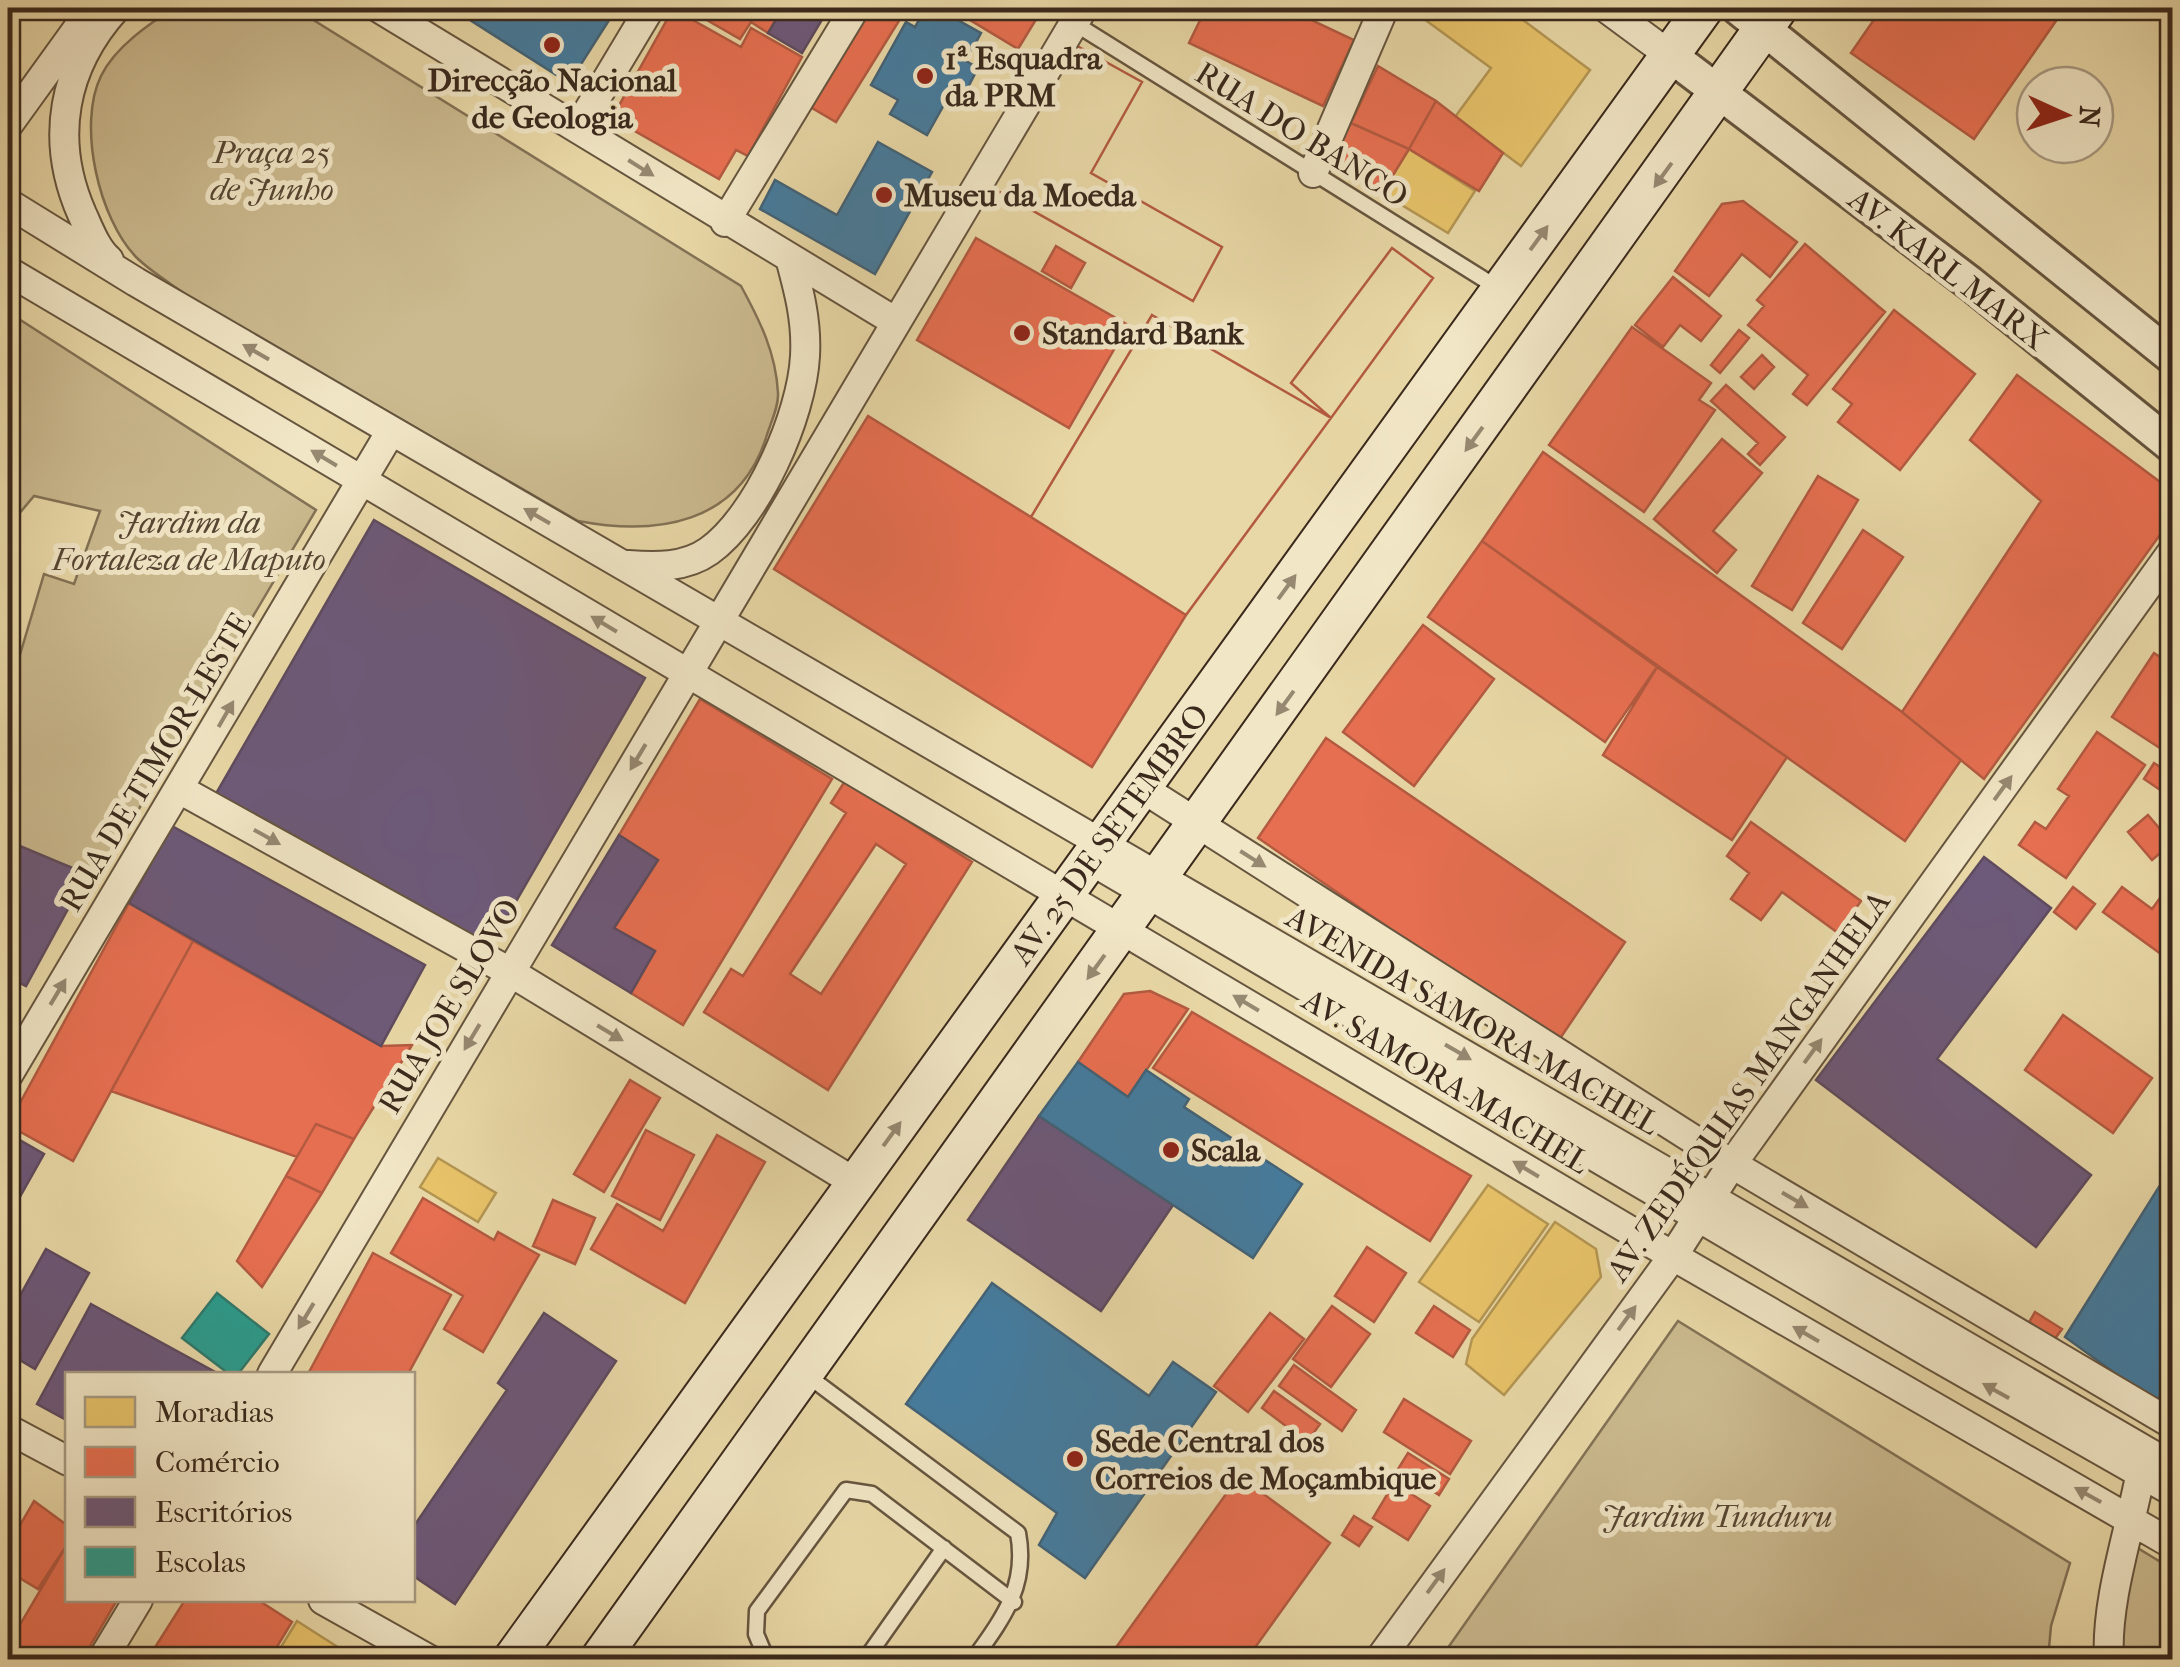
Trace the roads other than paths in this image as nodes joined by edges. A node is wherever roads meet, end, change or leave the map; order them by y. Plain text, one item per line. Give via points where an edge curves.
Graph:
1 (94, 8) edge
2 (116, 8) edge
3 (378, 8) edge
4 (650, 8) edge
5 (855, 8) edge
6 (1384, 8) edge
7 (1606, 8) edge
8 (1704, 8) edge
9 (1760, 14) edge
10 (1078, 15) edge
11 (1671, 56) junction
12 (1720, 95) junction
13 (8, 125) edge
14 (578, 128) junction
15 (1313, 173) junction
16 (8, 203) edge
17 (725, 222) junction
18 (790, 258) junction
19 (8, 271) edge
20 (136, 282) junction
21 (1501, 291) junction
22 (896, 322) junction
23 (2172, 357) edge
24 (392, 431) junction
25 (2172, 446) edge
26 (362, 481) junction
27 (2172, 552) edge
28 (621, 564) junction
29 (719, 621) junction
30 (688, 673) junction
31 (1142, 788) junction
32 (182, 790) junction
33 (1198, 824) junction
34 (1096, 852) junction
35 (1154, 886) junction
36 (1064, 896) junction
37 (1122, 930) junction
38 (510, 972) junction
39 (8, 1076) edge
40 (1732, 1164) junction
41 (856, 1183) junction
42 (1703, 1207) junction
43 (1673, 1256) junction
44 (273, 1372) edge
45 (803, 1372) junction
46 (2172, 1424) edge
47 (8, 1430) edge
48 (65, 1459) edge
49 (2143, 1461) junction
50 (2172, 1466) edge
51 (2172, 1491) edge
52 (2134, 1521) junction
53 (2172, 1544) edge
54 (944, 1548) junction
55 (137, 1602) edge
56 (327, 1602) edge
57 (1014, 1602) junction
58 (102, 1660) edge
59 (430, 1660) edge
60 (512, 1660) edge
61 (599, 1660) edge
62 (767, 1660) edge
63 (866, 1660) edge
64 (973, 1660) edge
65 (1378, 1660) edge
66 (2109, 1660) edge

1 - 13 street
2 - 20 street via 87,40 66,107 62,160 103,255
3 - 14 street
4 - 14 street
5 - 17 street
6 - 15 street
7 - 11 street
8 - 11 main road, AV. 25 DE SETEMBRO
9 - 12 main road, AV. 25 DE SETEMBRO
9 - 23 street
10 - 15 lane, RUA DO BANCO
10 - 22 street
11 - 12 street, AV. KARL MARX
21 -> 11 main road, AV. 25 DE SETEMBRO
12 - 25 street, AV. KARL MARX
12 -> 33 main road, AV. 25 DE SETEMBRO
14 -> 17 street
15 - 21 lane, RUA DO BANCO
16 - 20 street
17 - 18 street
18 - 22 street
18 - 28 street via 804,307 805,360 768,478 707,553 664,568
26 -> 19 street, AV. SAMORA MACHEL
24 -> 20 street
31 -> 21 main road, AV. 25 DE SETEMBRO
22 - 29 street
24 - 26 street, RUA DE TIMOR-LESTE
28 -> 24 street
30 -> 26 street, AV. SAMORA MACHEL
32 -> 26 street, RUA DE TIMOR-LESTE
40 -> 27 street, AV. ZEDÉQUIAS MANGANHELA
28 - 29 street
29 - 30 street
29 - 34 street
30 - 36 street, AV. SAMORA MACHEL
30 -> 38 street, RUA JOE SLOVO
31 - 33 street
31 - 34 main road, AV. 25 DE SETEMBRO
32 -> 38 street
39 -> 32 street, RUA DE TIMOR-LESTE
33 - 35 main road, AV. 25 DE SETEMBRO
33 -> 40 street
34 - 35 street, AVENIDA SAMORA MACHEL
34 - 36 main road, AV. 25 DE SETEMBRO
35 - 37 main road, AV. 25 DE SETEMBRO
35 - 42 street, AVENIDA SAMORA MACHEL
36 - 37 street, AV. SAMORA MACHEL
41 -> 36 main road, AV. 25 DE SETEMBRO
43 -> 37 street, AV. SAMORA MACHEL
37 -> 45 main road, AV. 25 DE SETEMBRO
38 -> 41 street
38 -> 44 street, RUA JOE SLOVO
40 - 42 street, AV. ZEDÉQUIAS MANGANHELA
40 -> 46 street
41 - 60 main road, AV. 25 DE SETEMBRO
42 - 43 street, AV. ZEDÉQUIAS MANGANHELA
42 - 49 street
52 -> 43 street, AV. SAMORA MACHEL
65 -> 43 street, AV. ZEDÉQUIAS MANGANHELA
45 - 57 lane via 1018,1533 1023,1559
45 - 61 main road, AV. 25 DE SETEMBRO
47 - 48 street
49 - 50 street
49 - 51 street
49 - 52 street
52 - 53 street, AV. SAMORA MACHEL
52 - 66 street via 2108,1629
54 - 57 lane
54 - 62 lane via 872,1494 846,1490 758,1612 756,1634
54 - 63 lane
55 - 58 street
56 - 59 street
57 - 64 lane

